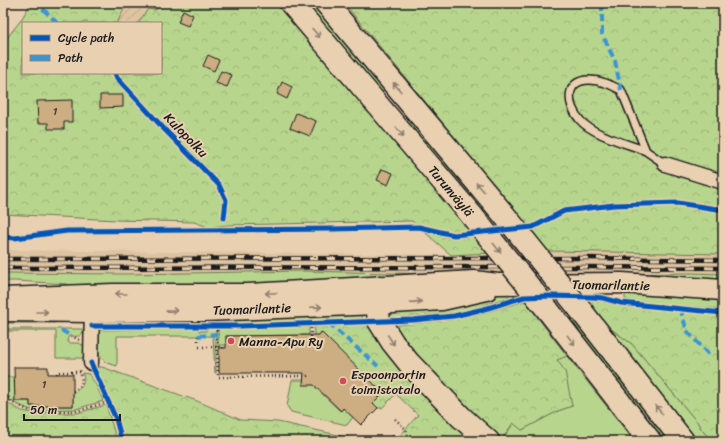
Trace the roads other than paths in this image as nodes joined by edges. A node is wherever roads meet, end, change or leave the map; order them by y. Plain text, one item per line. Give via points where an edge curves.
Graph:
1 (290, 3) edge
2 (326, 3) edge
3 (646, 151) junction
4 (665, 164) joint
5 (723, 182) edge
6 (723, 290) edge
7 (379, 296) junction
8 (3, 298) edge
9 (92, 304) junction
10 (3, 311) edge
11 (84, 368) road end
12 (488, 441) edge
13 (650, 441) edge
14 (683, 441) edge

1 -> 13 highway, Turunväylä, bridge via 473,218
14 -> 2 highway, Turunväylä, bridge via 505,216
3 - 3 lane via 621,90 607,83 588,80 576,83 569,96 571,107 580,121 597,132
3 - 4 lane
4 - 5 street
6 - 7 main road, Tuomarilantie via 622,283 498,284 486,291 442,300
7 - 9 main road, Tuomarilantie via 204,311
7 -> 12 highway via 379,321 393,343 409,363
8 - 9 main road, Tuomarilantie
10 -> 9 main road, Tuomarilantie
9 - 11 street

